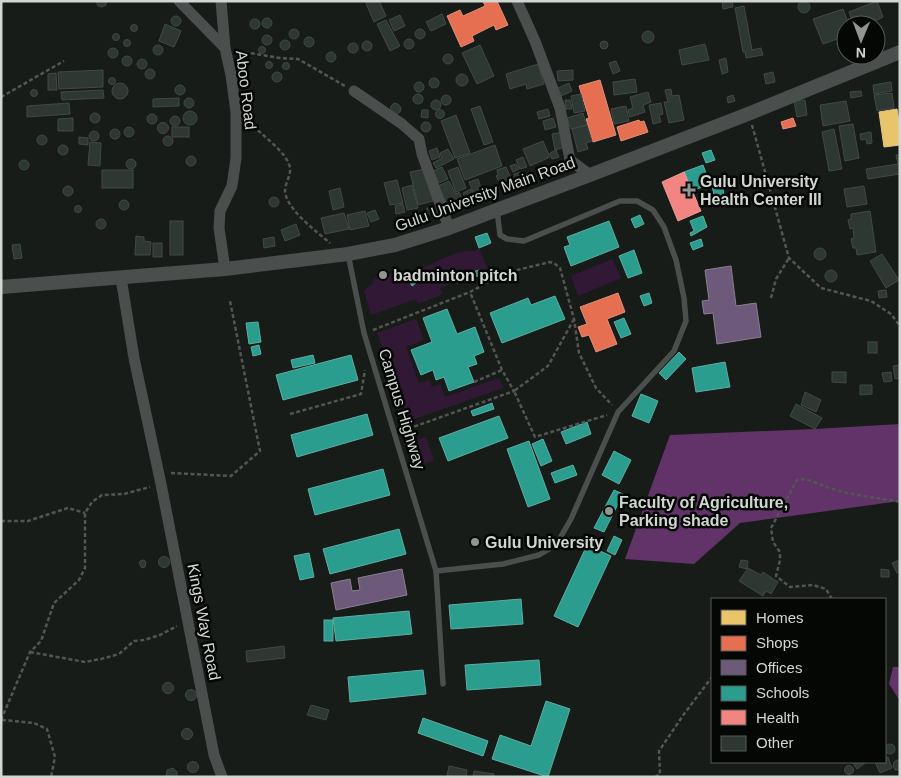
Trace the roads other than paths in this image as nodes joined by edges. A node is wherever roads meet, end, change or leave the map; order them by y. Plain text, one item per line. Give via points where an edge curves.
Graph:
1 (179, 1) edge
2 (221, 1) edge
3 (517, 1) edge
4 (225, 48) junction
5 (900, 52) edge
6 (354, 91) road end
7 (590, 175) junction
8 (497, 209) junction
9 (449, 228) junction
10 (348, 254) junction
11 (225, 269) junction
12 (121, 278) junction
13 (1, 287) edge
14 (436, 571) junction
15 (443, 684) dead end
16 (222, 777) edge

1 - 4 street
2 - 4 street, Aboo Road
3 - 7 street via 560,108 570,160
4 - 11 street, Aboo Road via 236,112 232,186 220,211
5 - 7 street, Gulu University Main Road
6 - 9 street via 419,139
7 - 8 street, Gulu University Main Road
8 - 9 street, Gulu University Main Road
8 - 14 lane via 500,235 524,241 620,201 637,201 653,210 664,227 676,260 686,321 674,351 618,412 571,519 556,545 539,555 503,564
9 - 10 street, Gulu University Main Road via 395,245
10 - 11 street, Gulu University Main Road
10 - 14 lane, Campus Highway via 364,333
11 - 12 street, Gulu University Main Road
12 - 13 street, Gulu University Main Road
12 - 16 street, Kings Way Road via 134,358 214,755
14 - 15 lane, Campus Highway

